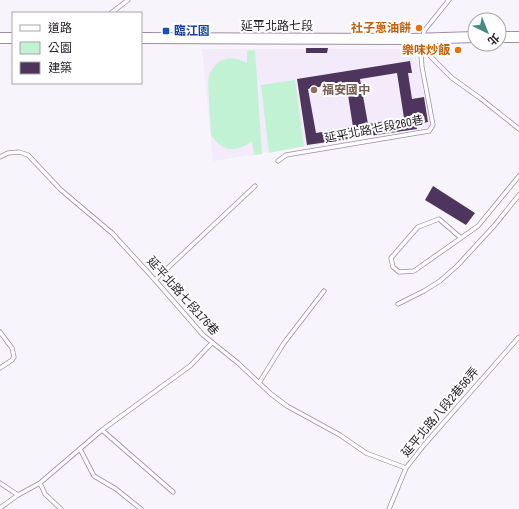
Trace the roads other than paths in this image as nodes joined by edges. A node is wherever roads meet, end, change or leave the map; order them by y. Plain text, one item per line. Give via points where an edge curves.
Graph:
1 (128, 0) edge
2 (449, 0) edge
3 (112, 12) edge
4 (467, 37) edge
5 (507, 37) edge
6 (519, 37) edge
7 (0, 38) edge
8 (12, 38) edge
9 (142, 38) edge
10 (417, 39) junction
11 (519, 129) edge
12 (0, 157) edge
13 (278, 161) dead end
14 (519, 176) edge
15 (255, 186) dead end
16 (519, 195) edge
17 (460, 238) junction
18 (155, 280) junction
19 (324, 290) dead end
20 (398, 304) dead end
21 (0, 332) edge
22 (519, 337) edge
23 (212, 343) junction
24 (0, 368) edge
25 (259, 383) junction
26 (102, 430) junction
27 (80, 449) junction
28 (406, 468) junction
29 (0, 483) edge
30 (40, 483) junction
31 (173, 492) dead end
32 (18, 495) junction
33 (0, 508) edge
34 (61, 509) edge
35 (141, 509) edge
36 (389, 509) edge

1 - 3 lane
2 - 10 lane
4 - 10 street, 延平北路七段
5 - 6 street
7 - 8 street
9 - 10 street, 延平北路七段
10 - 11 lane via 452,78
10 - 13 lane, 延平北路七段260巷 via 433,125 429,131 286,155
12 - 18 lane, 延平北路七段176巷 via 8,152 28,155 61,190 112,233
14 - 17 lane via 478,226
15 - 18 lane
16 - 20 lane via 457,266 440,281
17 - 17 lane via 414,271 399,272 393,267 391,258 418,227 439,219
18 - 23 lane, 延平北路七段176巷
19 - 25 lane via 284,343
21 - 24 lane via 12,348 14,357
22 - 28 lane, 延平北路八段2巷56弄
23 - 25 lane, 延平北路七段176巷
23 - 26 lane via 190,366
25 - 28 lane, 延平北路七段176巷 via 288,406 366,453
26 - 27 lane
26 - 31 lane
27 - 30 lane
27 - 35 lane via 94,476 116,489
28 - 36 lane, 延平北路八段2巷56弄
29 - 32 lane
30 - 32 lane
30 - 34 lane via 45,494
32 - 33 lane

